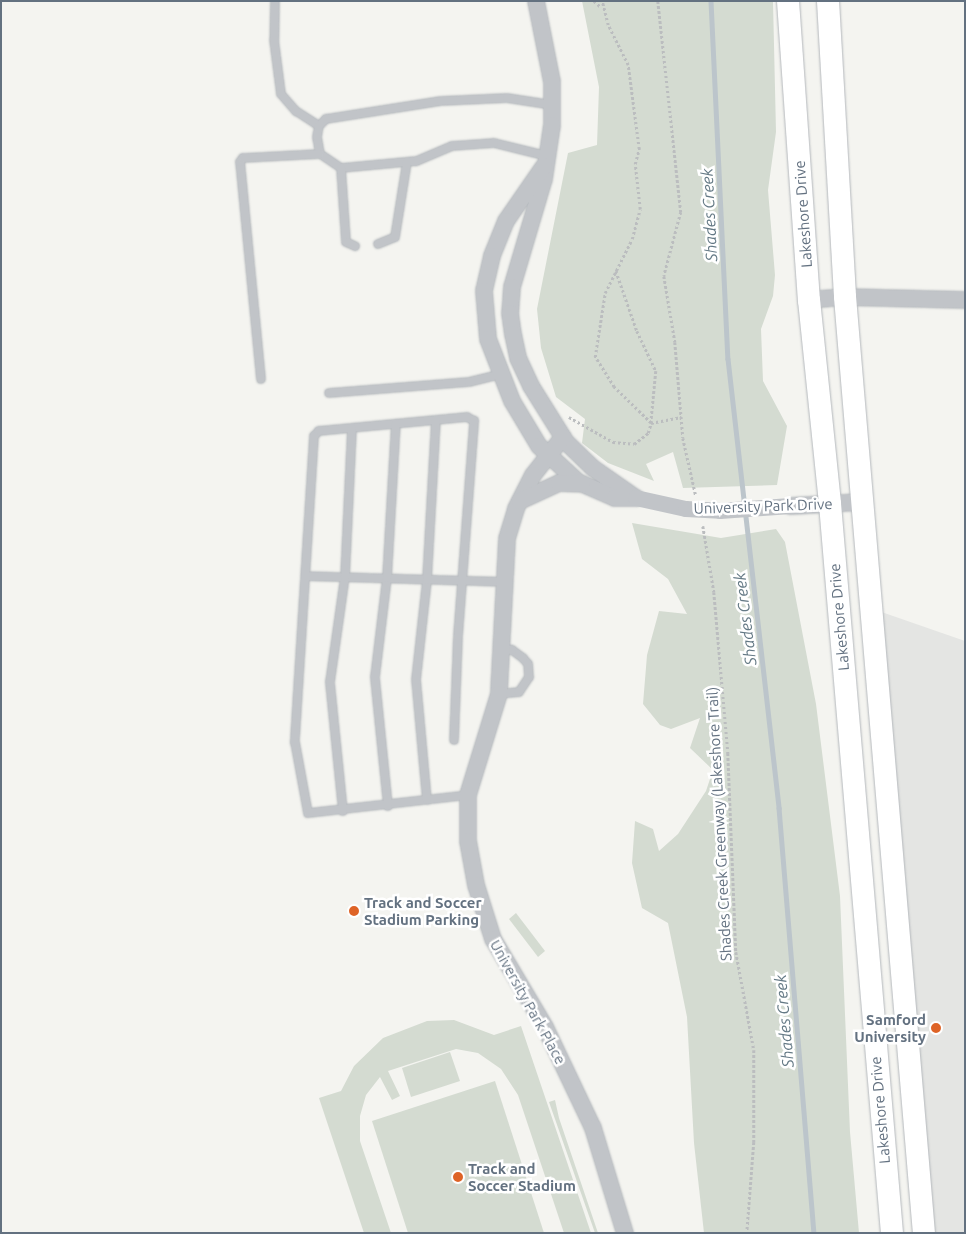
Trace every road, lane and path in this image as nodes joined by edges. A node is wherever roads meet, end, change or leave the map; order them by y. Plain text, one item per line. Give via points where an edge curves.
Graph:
1 (275, 1) edge
2 (536, 1) edge
3 (594, 1) edge
4 (602, 1) edge
5 (658, 1) edge
6 (788, 1) edge
7 (828, 1) edge
8 (602, 8) junction
9 (552, 105) junction
10 (319, 126) junction
11 (320, 154) junction
12 (546, 161) junction
13 (408, 162) junction
14 (341, 168) junction
15 (499, 238) junction
16 (523, 243) junction
17 (378, 244) dead end
18 (355, 246) dead end
19 (616, 270) junction
20 (845, 297) junction
21 (809, 300) junction
22 (965, 300) edge
23 (521, 365) junction
24 (500, 374) junction
25 (260, 379) dead end
26 (329, 394) dead end
27 (681, 417) junction
28 (436, 420) junction
29 (651, 423) junction
30 (396, 424) junction
31 (352, 428) junction
32 (560, 434) junction
33 (547, 454) junction
34 (582, 484) junction
35 (636, 498) junction
36 (520, 501) junction
37 (862, 502) junction
38 (697, 503) dead end
39 (830, 504) junction
40 (701, 520) dead end
41 (306, 576) junction
42 (345, 577) junction
43 (387, 578) junction
44 (427, 580) junction
45 (464, 580) junction
46 (505, 582) junction
47 (502, 650) junction
48 (499, 694) junction
49 (454, 740) dead end
50 (468, 795) junction
51 (427, 800) junction
52 (388, 806) junction
53 (343, 811) junction
54 (624, 1233) edge
55 (747, 1233) edge
56 (892, 1233) edge
57 (924, 1233) edge

1 - 10 lane via 274,40 281,94 296,111
2 - 9 street, University Park Drive via 552,82
3 - 8 path
4 - 8 path
5 - 27 path via 667,106 680,194 679,226 664,276 675,342
6 - 21 main road, Lakeshore Drive
7 - 20 main road, Lakeshore Drive
8 - 19 path via 628,65 639,149 635,164 640,209 632,239
9 - 10 lane via 507,98 441,101 326,119
9 - 12 street, University Park Drive
10 - 11 lane
11 - 14 lane
11 - 25 lane via 243,158 240,162
12 - 13 lane via 494,143 452,146
12 - 15 street, University Park Drive via 506,221
12 - 16 street, University Park Drive via 544,179
13 - 14 lane
13 - 17 lane via 395,237
14 - 18 lane via 346,242
15 - 16 street
15 - 24 street, University Park Drive via 484,291 488,340
16 - 23 street, University Park Drive via 510,313
19 - 29 path via 636,331 656,371
19 - 29 path via 605,293 595,356 614,387
20 - 21 street
20 - 22 street
20 - 37 main road, Lakeshore Drive
21 - 39 main road, Lakeshore Drive
23 - 24 street
23 - 32 street, University Park Drive
24 - 26 lane via 468,382
24 - 33 street, University Park Drive via 521,417
27 - 29 path
27 - 38 path
28 - 30 lane
28 - 44 lane
28 - 45 lane via 467,417 474,421
29 - 32 path via 648,433 634,444 613,442 568,416
30 - 31 lane
30 - 43 lane
31 - 41 lane via 319,430 314,436
31 - 42 lane
32 - 33 street, University Park Place
32 - 35 street, University Park Drive via 579,457
33 - 34 street, University Park Drive
33 - 36 street, University Park Place
34 - 35 street, University Park Drive via 615,498
34 - 36 street via 559,483
35 - 39 street, University Park Drive, bridge via 686,509 720,511
36 - 46 street, University Park Place via 507,538
37 - 39 street, University Park Drive
37 - 57 main road, Lakeshore Drive
39 - 56 main road, Lakeshore Drive
40 - 55 path, Shades Creek Greenway (Lakeshore Trail) via 714,592 728,744 736,952 754,1050 754,1142
41 - 42 lane
41 - 53 lane via 295,742 308,813
42 - 43 lane
42 - 53 lane via 330,682
43 - 44 lane
43 - 52 lane via 375,677
44 - 45 lane
44 - 51 lane via 416,680
45 - 46 lane
45 - 49 lane
46 - 47 street, University Park Place
47 - 48 street, University Park Place
47 - 48 lane via 512,650 523,658 529,678 519,692
48 - 50 street, University Park Place
50 - 51 lane
50 - 54 street, University Park Place via 468,841 476,885 493,939 545,1027 593,1128
51 - 52 lane
52 - 53 lane

